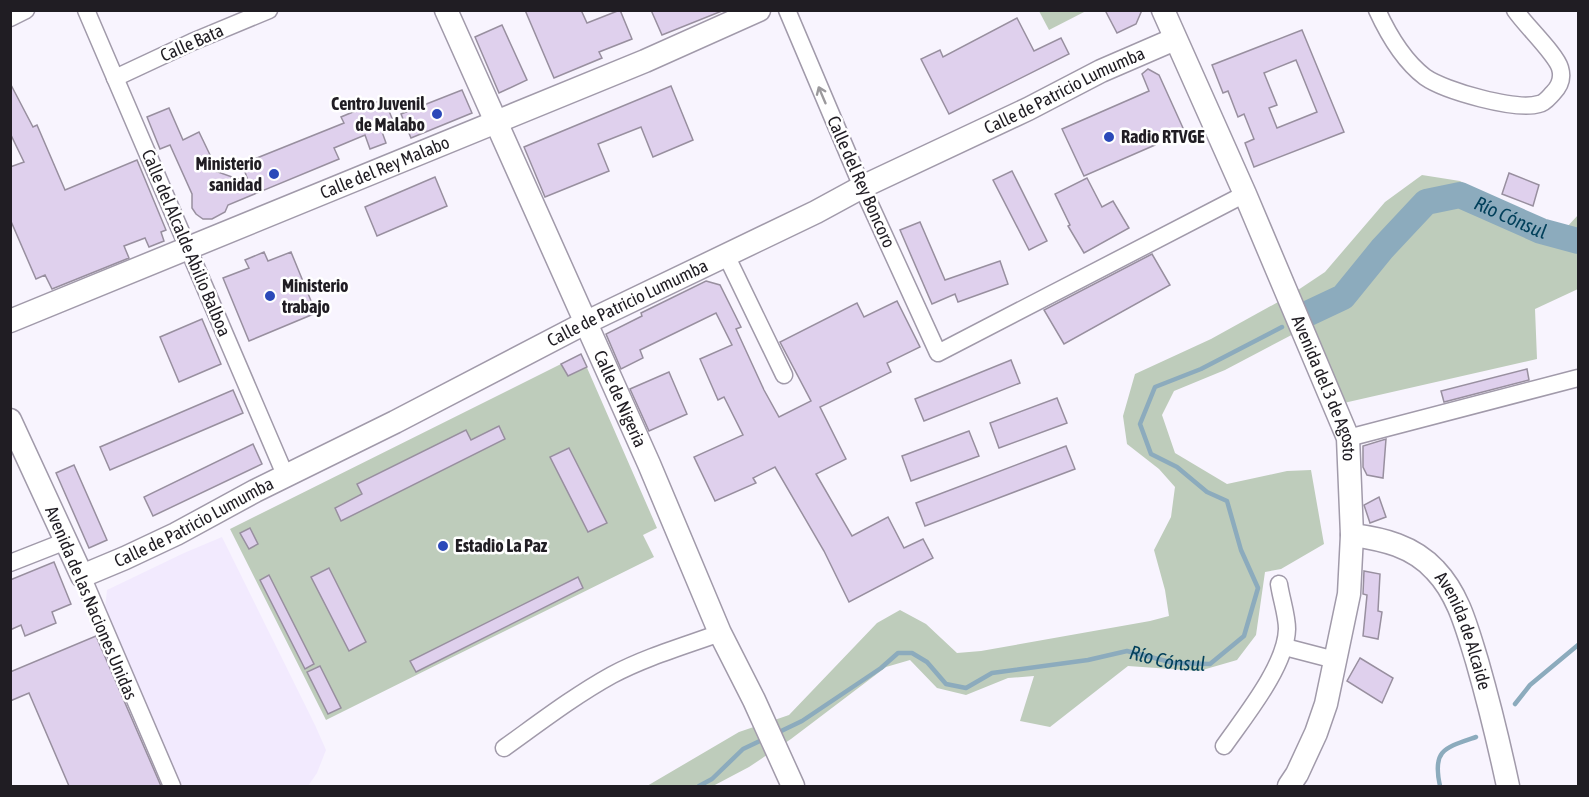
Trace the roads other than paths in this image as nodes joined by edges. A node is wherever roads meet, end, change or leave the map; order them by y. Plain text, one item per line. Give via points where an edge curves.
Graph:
1 (26, 10) edge
2 (86, 10) edge
3 (269, 10) edge
4 (446, 10) edge
5 (759, 10) edge
6 (787, 10) edge
7 (1163, 10) edge
8 (1377, 10) edge
9 (1515, 10) edge
10 (10, 18) edge
11 (1176, 39) junction
12 (115, 78) junction
13 (496, 122) junction
14 (862, 187) junction
15 (1245, 194) junction
16 (189, 249) junction
17 (726, 255) junction
18 (10, 321) edge
19 (585, 323) junction
20 (784, 375) dead end
21 (1578, 378) edge
22 (10, 420) edge
23 (1348, 438) junction
24 (286, 477) junction
25 (1352, 535) junction
26 (66, 541) junction
27 (10, 563) edge
28 (82, 576) junction
29 (1279, 584) dead end
30 (720, 633) junction
31 (1285, 647) junction
32 (1335, 660) junction
33 (1224, 746) dead end
34 (504, 748) dead end
35 (172, 786) edge
36 (793, 786) edge
37 (1289, 786) edge
38 (1508, 786) edge

1 - 10 street
2 - 12 street, Calle del Alcalde Abilio Balboa
3 - 12 street, Calle Bata
4 - 13 street, Calle de Nigeria
5 - 13 street, Calle del Rey Malabo
14 -> 6 street, Calle del Rey Boncoro
7 - 11 street, Avenida del 3 de Agosto
8 - 9 street via 1413,65 1440,85 1496,102 1542,104 1559,88 1560,66
11 - 14 street, Calle de Patricio Lumumba via 1101,71
11 - 15 street, Avenida del 3 de Agosto
12 - 16 street, Calle del Alcalde Abilio Balboa
13 - 16 street, Calle del Rey Malabo
13 - 19 street, Calle de Nigeria
14 - 15 street, Calle del Rey Boncoro via 938,353
14 - 17 street, Calle de Patricio Lumumba
15 - 23 street, Avenida del 3 de Agosto
16 - 18 street, Calle del Rey Malabo
16 - 24 street, Calle del Alcalde Abilio Balboa
17 - 19 street, Calle de Patricio Lumumba
17 - 20 street
19 - 24 street, Calle de Patricio Lumumba
19 - 30 street, Calle de Nigeria
21 - 23 street
22 - 26 street, Avenida de las Naciones Unidas
23 - 25 street, Avenida del 3 de Agosto
24 - 28 street, Calle de Patricio Lumumba via 176,534
25 - 32 street, Avenida del 3 de Agosto via 1349,594
25 - 38 street, Avenida de Alcaide via 1404,547 1434,568 1449,586 1467,628 1492,712
26 - 27 street
26 - 28 street, Avenida de las Naciones Unidas
28 - 35 street, Avenida de las Naciones Unidas
29 - 31 street via 1287,627
30 - 34 street via 612,675
30 - 36 street, Calle de Nigeria
31 - 32 street
31 - 33 street via 1263,690
32 - 37 street, Avenida del 3 de Agosto via 1316,733

